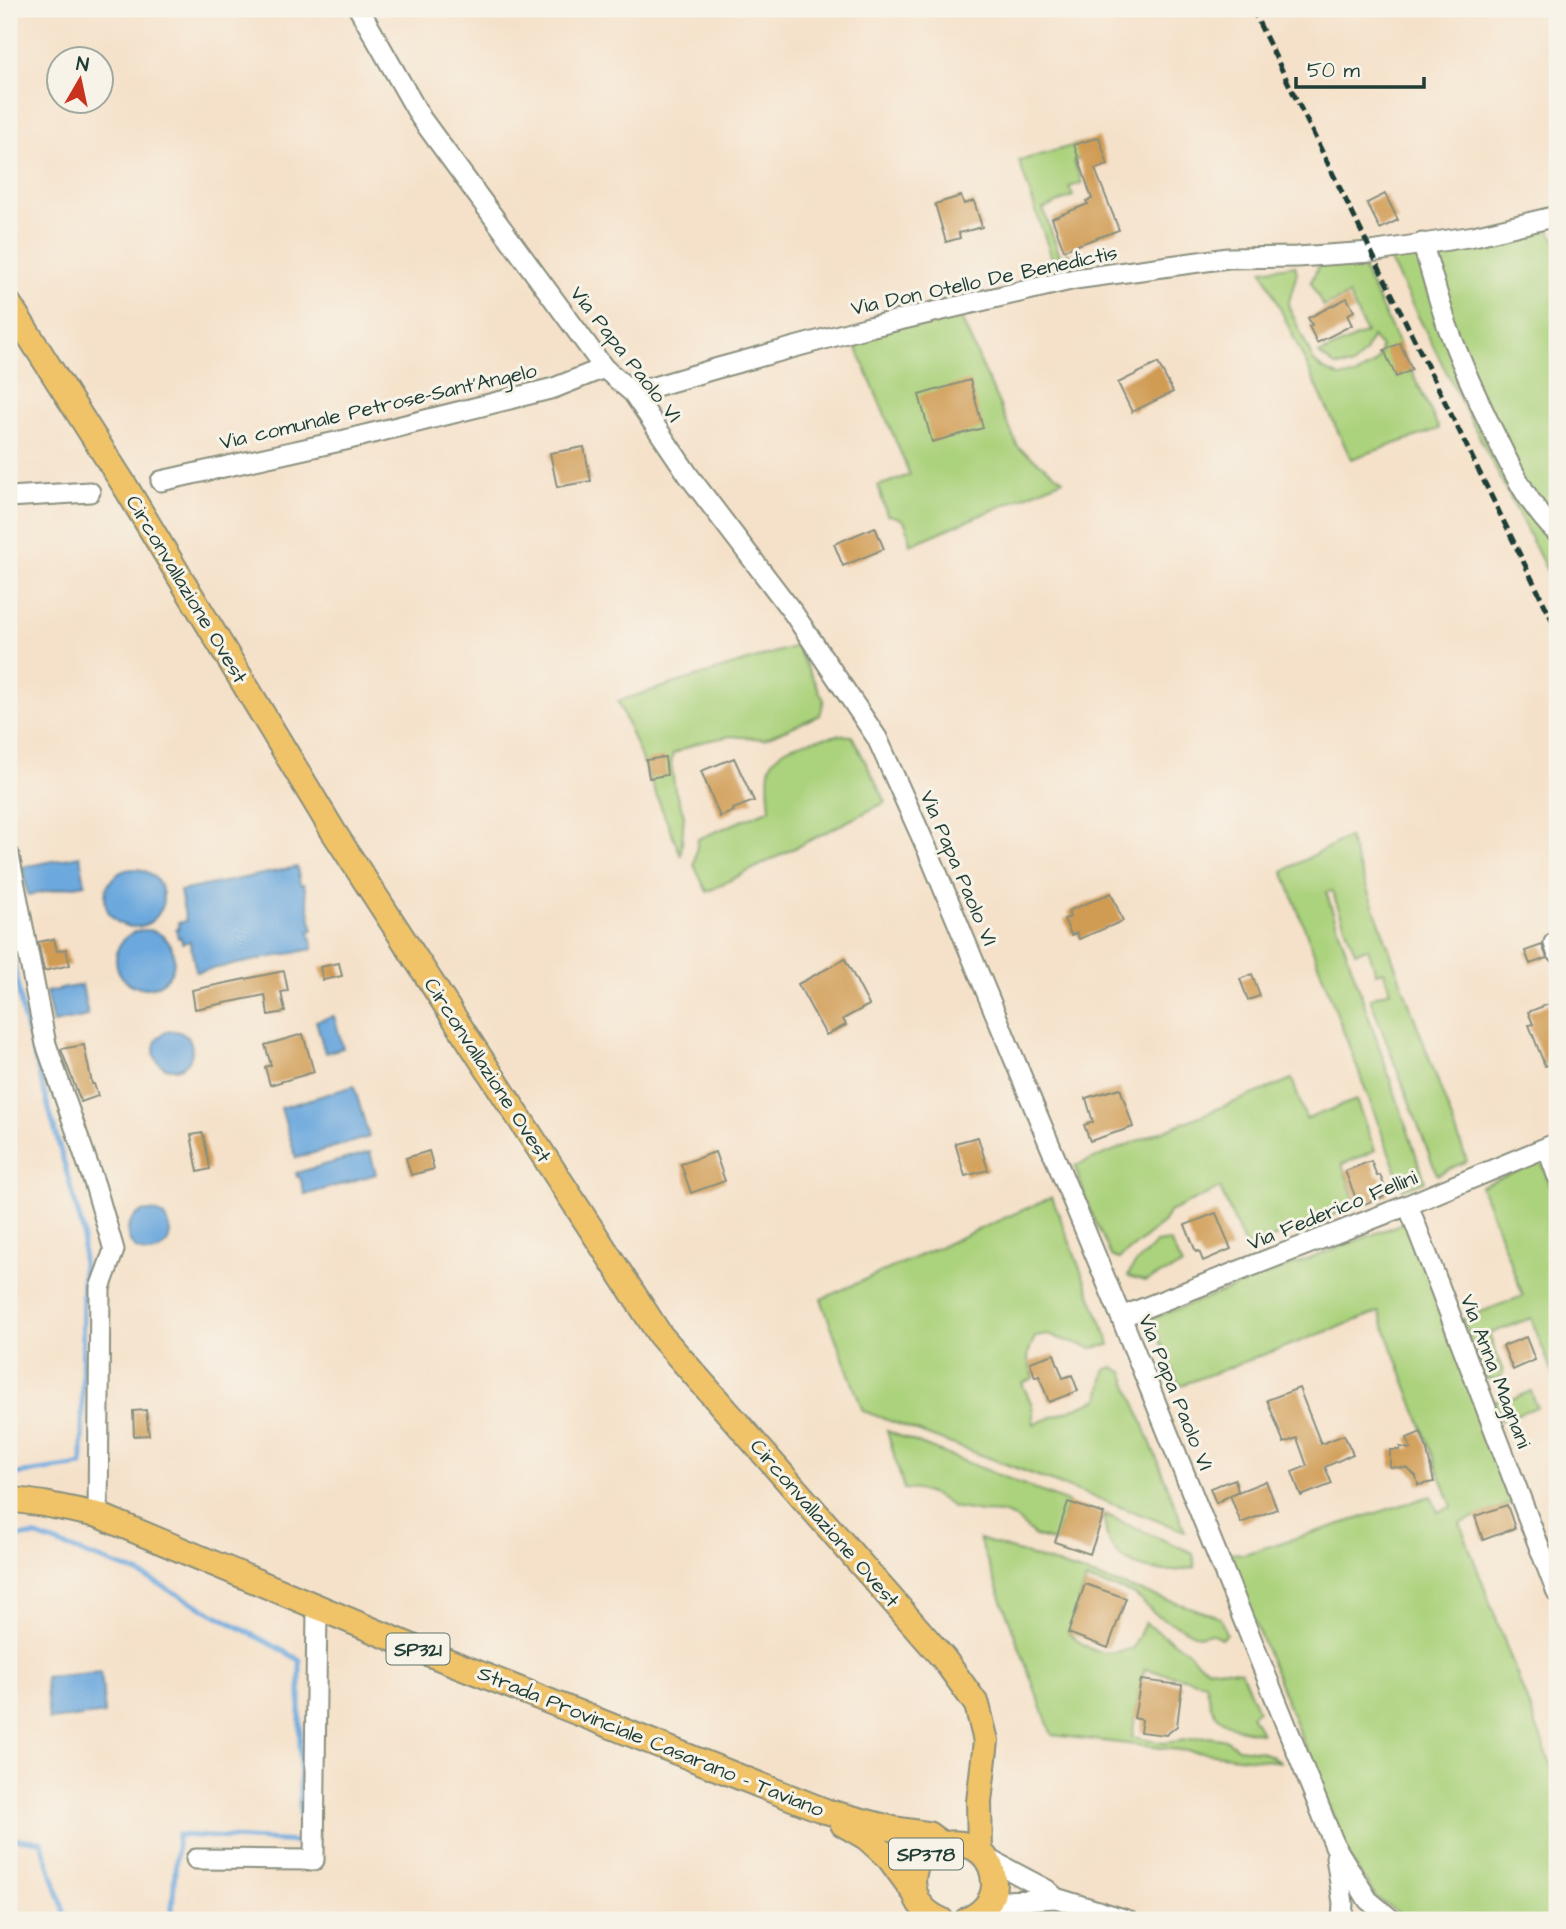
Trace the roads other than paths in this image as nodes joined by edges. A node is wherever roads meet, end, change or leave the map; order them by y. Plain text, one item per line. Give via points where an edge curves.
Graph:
1 (359, 9) edge
2 (1557, 215) edge
3 (1422, 243) junction
4 (9, 304) edge
5 (604, 368) junction
6 (633, 393) junction
7 (161, 481) dead end
8 (90, 492) dead end
9 (9, 497) edge
10 (1557, 533) edge
11 (9, 855) edge
12 (1552, 1145) edge
13 (1557, 1175) edge
14 (1408, 1205) junction
15 (1121, 1317) junction
16 (9, 1499) edge
17 (98, 1515) junction
18 (1557, 1592) edge
19 (317, 1607) junction
20 (979, 1802) junction
21 (825, 1811) junction
22 (948, 1843) junction
23 (1335, 1846) junction
24 (982, 1854) junction
25 (196, 1859) dead end
26 (1056, 1898) junction
27 (928, 1911) edge
28 (977, 1915) edge
29 (1127, 1920) edge
30 (1342, 1920) edge
31 (1392, 1920) edge

1 - 5 street, Via Papa Paolo VI via 421,118
2 - 3 street, Via Don Otello De Benedictis via 1474,236
3 - 6 street, Via Don Otello De Benedictis via 1371,252 1228,258 1075,279 865,328
3 - 10 street via 1455,347 1486,418 1524,491
4 - 20 main road, Circonvallazione Ovest via 333,831 660,1335 944,1659 977,1705 986,1741
5 - 6 street, Via Papa Paolo VI
5 - 7 street, Via comunale Petrose-Sant'Angelo via 554,388
6 - 15 street, Via Papa Paolo VI via 689,476 794,614 877,738
8 - 9 street
11 - 17 street via 46,1044 114,1250 100,1288
12 - 13 street
12 - 14 street, Via Federico Fellini
14 - 15 street, Via Federico Fellini
14 - 18 street, Via Anna Magnani
15 - 23 street, Via Papa Paolo VI
16 - 17 main road, Strada Provinciale Casarano - Taviano / SP321
17 - 19 main road, Strada Provinciale Casarano - Taviano / SP321
19 - 21 main road, Strada Provinciale Casarano - Taviano / SP321
19 - 25 street via 314,1860
20 - 22 main road via 967,1828
20 - 24 main road
21 - 22 main road, Strada Provinciale Casarano - Taviano / SP321 via 929,1834
21 - 27 main road via 889,1858
22 - 24 main road, SP378 via 968,1845
22 - 27 main road, SP378 via 930,1850 915,1870 913,1883
23 - 30 street, Via Papa Paolo VI
23 - 31 street, Via Papa Paolo VI via 1368,1900
24 - 26 street
24 - 28 main road, SP378 via 992,1871 994,1887
26 - 28 street
26 - 29 street

